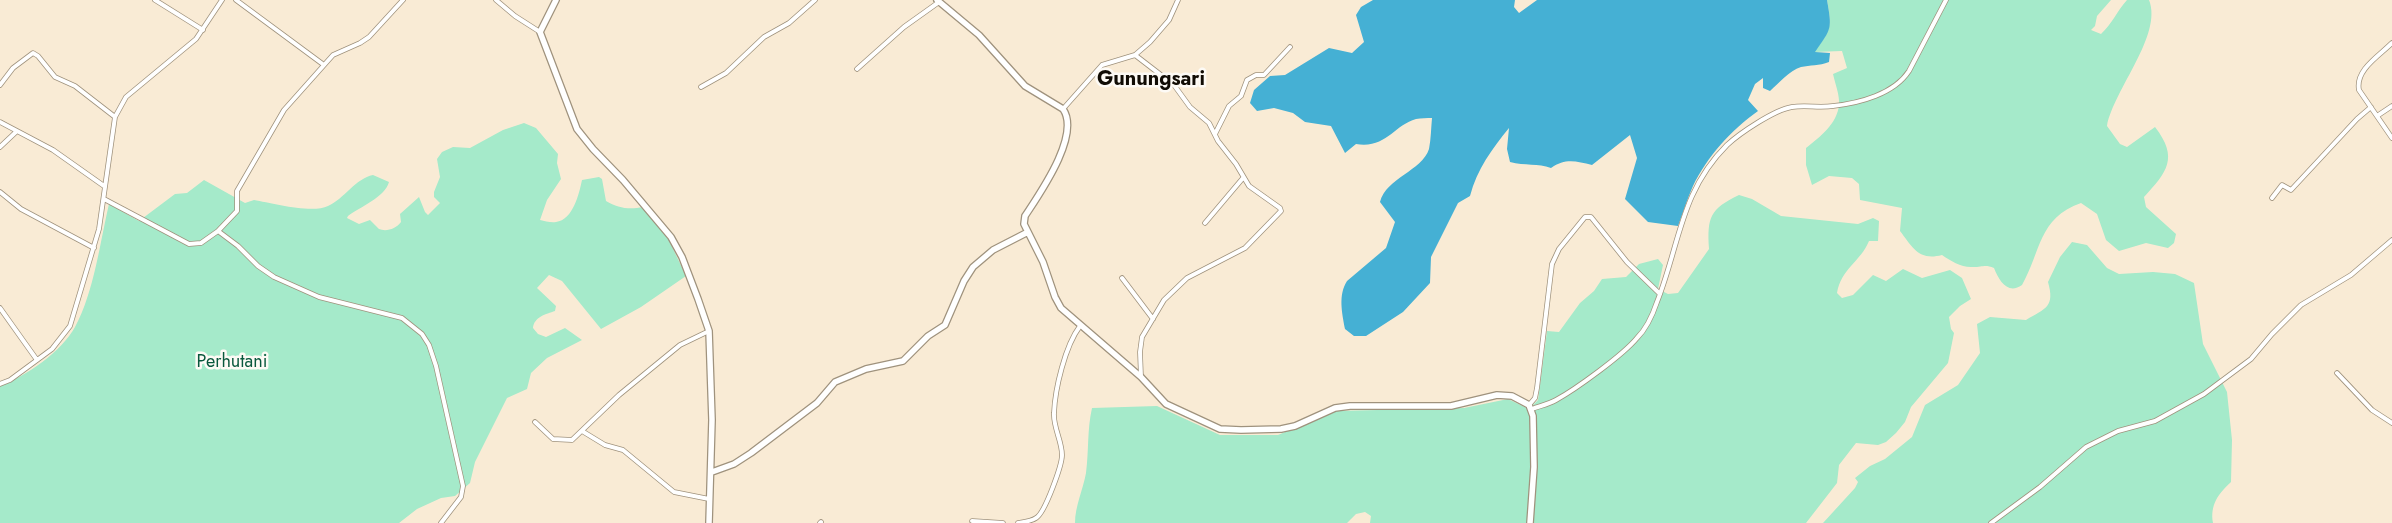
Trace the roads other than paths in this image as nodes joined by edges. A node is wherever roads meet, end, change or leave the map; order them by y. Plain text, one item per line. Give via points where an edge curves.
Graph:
1 (155, 0) edge
2 (222, 0) edge
3 (236, 0) edge
4 (403, 0) edge
5 (496, 0) edge
6 (556, 0) edge
7 (815, 0) edge
8 (1178, 0) edge
9 (1946, 0) edge
10 (938, 1) edge
11 (202, 30) junction
12 (540, 32) junction
13 (2392, 43) edge
14 (1290, 48) dead end
15 (1135, 55) junction
16 (324, 65) junction
17 (857, 69) dead end
18 (0, 86) edge
19 (701, 87) dead end
20 (2392, 106) edge
21 (2371, 107) junction
22 (1063, 109) junction
23 (2377, 116) junction
24 (115, 117) junction
25 (0, 122) edge
26 (17, 131) junction
27 (1215, 134) junction
28 (2392, 138) edge
29 (0, 147) edge
30 (1243, 178) junction
31 (104, 186) junction
32 (0, 192) edge
33 (2272, 198) dead end
34 (104, 199) junction
35 (1205, 224) dead end
36 (218, 232) junction
37 (1028, 232) junction
38 (2392, 240) edge
39 (94, 248) junction
40 (1122, 278) dead end
41 (1660, 294) junction
42 (0, 308) edge
43 (1153, 319) junction
44 (1080, 326) junction
45 (709, 331) junction
46 (37, 360) junction
47 (2337, 373) dead end
48 (1141, 377) junction
49 (0, 384) edge
50 (1530, 407) junction
51 (535, 422) dead end
52 (2392, 423) edge
53 (582, 431) junction
54 (712, 472) junction
55 (709, 499) junction
56 (972, 521) dead end
57 (441, 523) edge
58 (710, 523) edge
59 (1003, 523) edge
60 (1018, 523) edge
61 (1530, 523) edge
62 (1991, 523) edge

1 - 11 street
2 - 11 street
3 - 16 street
4 - 16 street via 369,37 360,44 335,53
5 - 12 street
6 - 12 street
7 - 19 street via 789,23 764,37 726,73
8 - 15 street via 1159,33
9 - 41 street via 1899,84 1875,96 1834,106 1792,107 1735,138 1715,158 1687,204
10 - 17 street via 904,26
10 - 22 street via 979,35 1025,86
11 - 24 street via 180,53 126,96
12 - 45 street via 577,129 670,237 682,257
13 - 21 street via 2363,70 2359,78 2359,90
14 - 27 street via 1264,75 1247,80 1242,94 1229,106
15 - 22 street via 1102,65
15 - 27 street via 1174,85
16 - 36 street via 282,113 237,191 237,211
18 - 24 street via 14,68 33,53 55,77 75,86
20 - 23 street
21 - 23 street
21 - 33 street via 2291,190 2282,185
22 - 37 street via 1069,126 1063,147 1024,220
23 - 28 street
24 - 31 street
25 - 26 street
26 - 29 street
26 - 31 street via 53,150
27 - 30 street
30 - 35 street
30 - 43 street via 1280,208 1280,213 1245,248 1181,283 1164,300
31 - 34 street
32 - 39 street via 21,210
34 - 36 street via 189,244 201,243
34 - 39 street
36 - 57 street via 274,277 319,297 402,318 426,339 438,374 463,486 461,497
37 - 44 street via 1058,304
37 - 54 street via 998,247 973,267 945,325 928,336 903,361 866,369 835,382 817,403 765,443 734,464
38 - 62 street via 2351,275 2301,305 2251,359 2204,394 2155,421 2118,431 2086,447
39 - 46 street via 70,326 58,343
40 - 43 street
41 - 50 street via 1636,340 1556,400
41 - 50 street via 1627,262 1591,217 1585,216 1559,249 1552,264 1537,388
42 - 46 street
43 - 48 street via 1142,337
44 - 48 street
44 - 60 street via 1072,337 1056,393 1054,416 1062,447 1061,462 1042,512 1034,519
45 - 53 street via 680,345
45 - 54 street
46 - 49 street
47 - 52 street via 2372,410
48 - 50 street via 1166,404 1207,424 1229,430 1295,426 1335,408 1350,406 1451,406 1506,395
50 - 61 street via 1534,466
51 - 53 street via 557,440 570,440
53 - 55 street via 604,445 623,450 674,492
54 - 55 street
55 - 58 street
56 - 59 street

